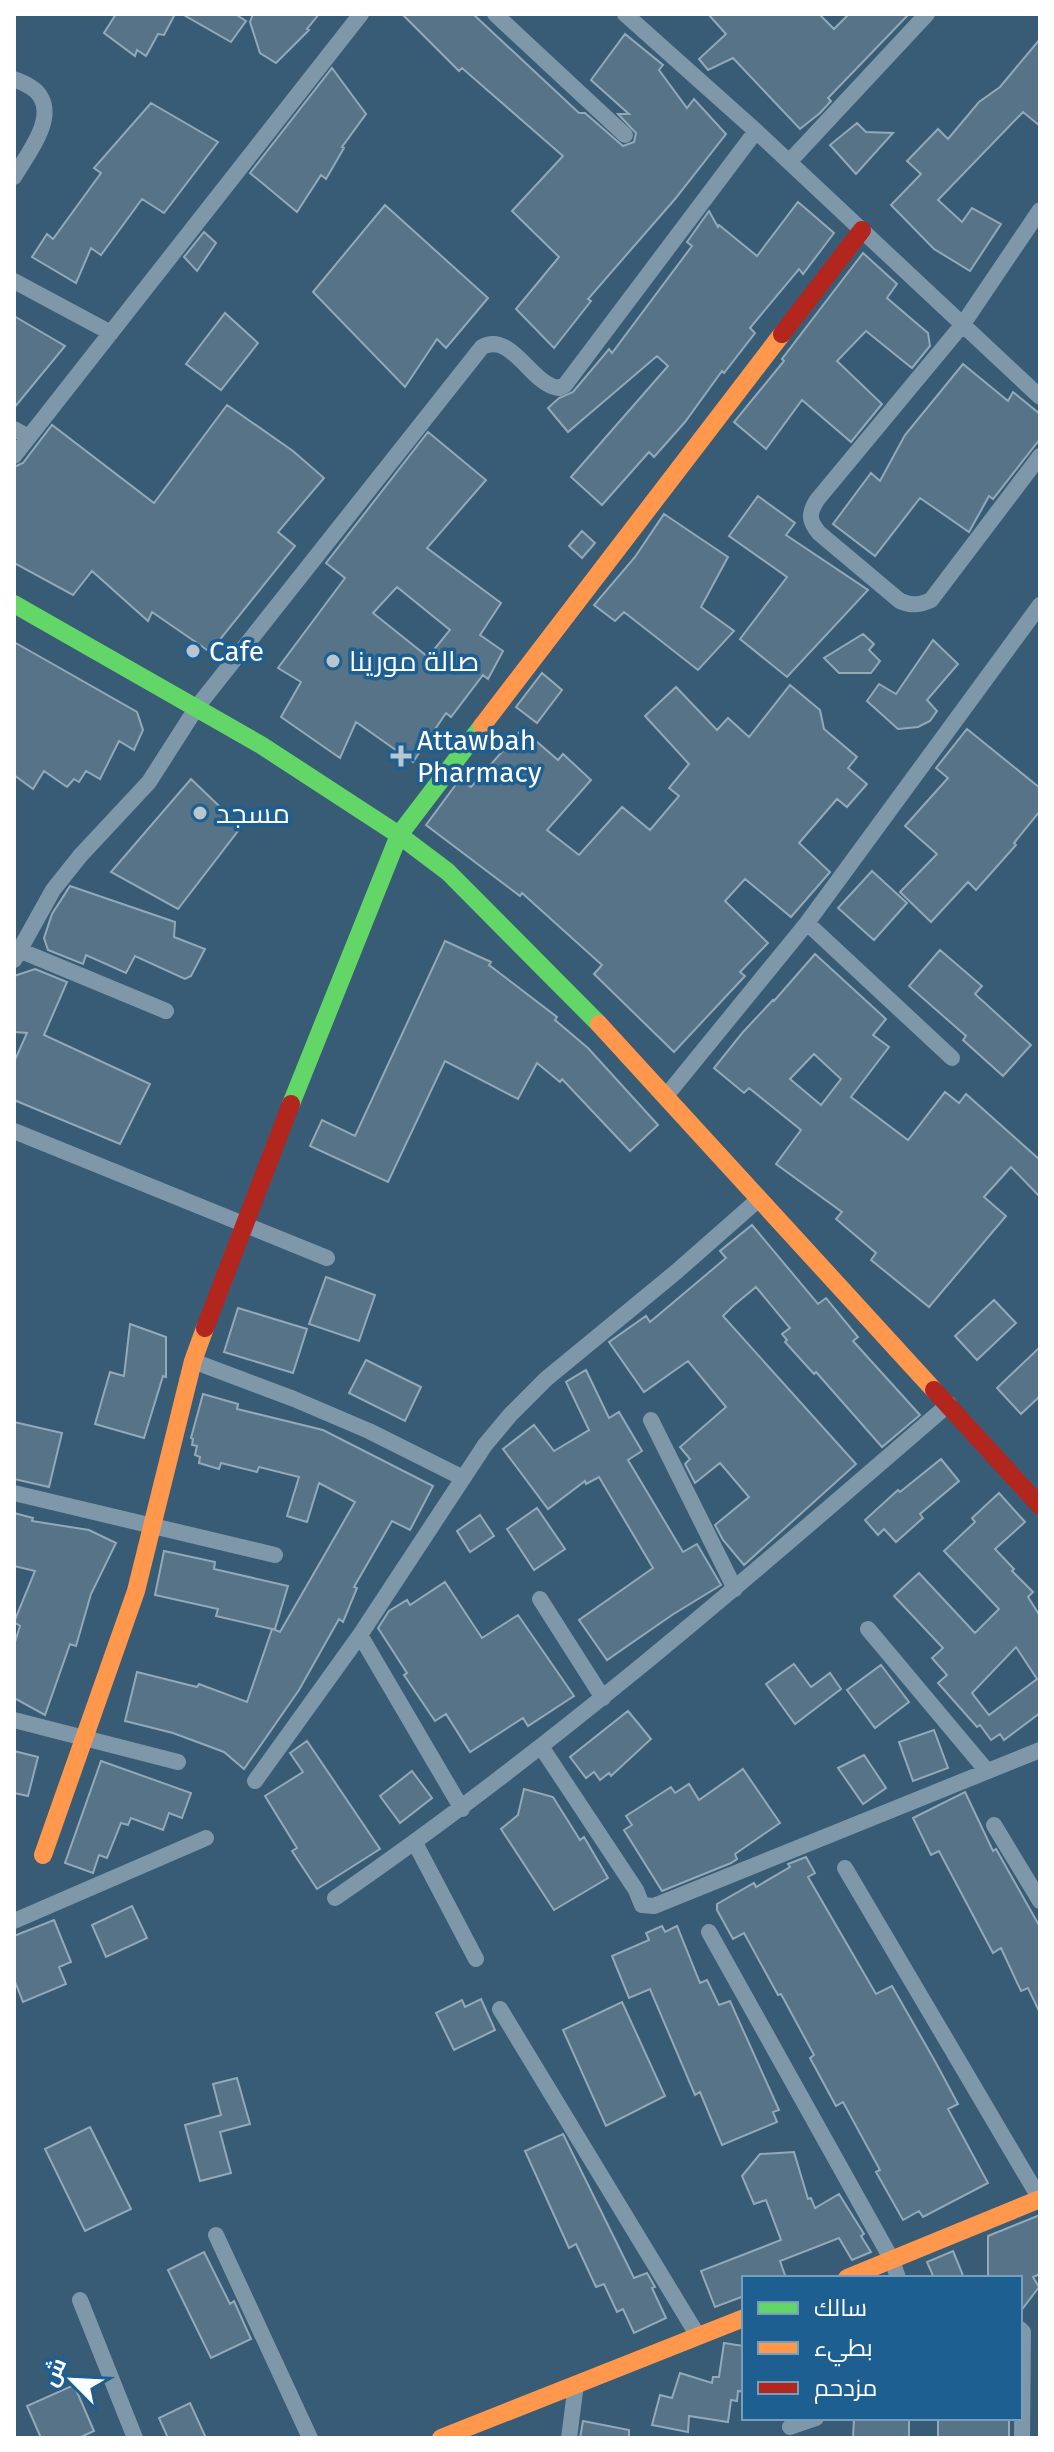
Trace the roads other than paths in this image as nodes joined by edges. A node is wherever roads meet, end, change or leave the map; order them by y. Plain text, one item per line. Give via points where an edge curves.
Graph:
1 (361, 14) edge
2 (495, 14) edge
3 (625, 14) edge
4 (927, 14) edge
5 (14, 79) edge
6 (756, 131) junction
7 (625, 135) dead end
8 (789, 162) junction
9 (14, 177) edge
10 (1040, 210) edge
11 (862, 230) junction
12 (14, 281) edge
13 (963, 324) junction
14 (111, 333) junction
15 (1040, 397) edge
16 (22, 433) edge
17 (14, 456) edge
18 (1040, 456) edge
19 (14, 604) edge
20 (1040, 605) edge
21 (197, 707) junction
22 (399, 835) junction
23 (807, 923) junction
24 (16, 955) edge
25 (166, 1011) dead end
26 (952, 1058) dead end
27 (666, 1096) junction
28 (14, 1131) edge
29 (759, 1199) junction
30 (244, 1223) junction
31 (327, 1258) dead end
32 (193, 1361) junction
33 (949, 1404) junction
34 (651, 1420) dead end
35 (463, 1478) junction
36 (14, 1493) edge
37 (1040, 1506) edge
38 (153, 1526) junction
39 (275, 1555) dead end
40 (735, 1589) junction
41 (540, 1599) dead end
42 (868, 1629) dead end
43 (360, 1635) junction
44 (603, 1698) junction
45 (14, 1720) edge
46 (86, 1738) junction
47 (542, 1748) junction
48 (1040, 1750) edge
49 (178, 1762) dead end
50 (987, 1771) junction
51 (255, 1781) dead end
52 (462, 1809) junction
53 (994, 1825) dead end
54 (206, 1838) dead end
55 (415, 1843) junction
56 (43, 1855) dead end
57 (845, 1868) dead end
58 (335, 1898) dead end
59 (1040, 1901) edge
60 (14, 1921) edge
61 (709, 1932) dead end
62 (476, 1959) dead end
63 (500, 2009) dead end
64 (1040, 2199) edge
65 (216, 2235) dead end
66 (895, 2269) edge
67 (858, 2276) edge
68 (80, 2300) dead end
69 (742, 2319) edge
70 (1022, 2331) edge
71 (698, 2336) junction
72 (576, 2384) junction
73 (810, 2420) edge
74 (790, 2427) dead end
75 (135, 2438) edge
76 (310, 2438) edge
77 (441, 2438) edge
78 (569, 2438) edge
79 (1022, 2438) edge

1 - 14 street
2 - 7 street
3 - 6 street
4 - 8 street
5 - 9 street via 41,96 45,111
6 - 8 street
6 - 21 street via 565,385 546,385 502,345 482,347
8 - 11 street
10 - 13 street
11 - 13 street
11 - 22 street
12 - 14 street
13 - 15 street
13 - 18 street via 817,500 811,524 900,601 925,603
14 - 16 street
16 - 17 street
19 - 21 street
20 - 23 street
21 - 22 street
21 - 24 street via 149,782 53,890
22 - 27 street via 448,872
22 - 30 street
23 - 26 street
23 - 27 street
24 - 25 street
27 - 29 street
28 - 30 street
29 - 33 street
29 - 35 street via 546,1379 493,1435
30 - 31 street
30 - 32 street
32 - 35 street via 332,1415
32 - 38 street
33 - 37 street
33 - 40 street
34 - 40 street
35 - 43 street
36 - 38 street
38 - 39 street
38 - 46 street
40 - 44 street
41 - 44 street
42 - 50 street
43 - 51 street
43 - 52 street
44 - 47 street
45 - 46 street
46 - 49 street
46 - 56 street
47 - 50 street via 642,1905 654,1906
47 - 52 street
48 - 50 street
52 - 55 street
53 - 59 street
54 - 60 street
55 - 58 street
55 - 62 street
57 - 64 street
61 - 66 street
63 - 71 street
64 - 66 street
65 - 76 street
66 - 67 street
68 - 75 street
69 - 71 street
70 - 79 street
71 - 72 street
72 - 77 street
72 - 78 street
73 - 74 street

